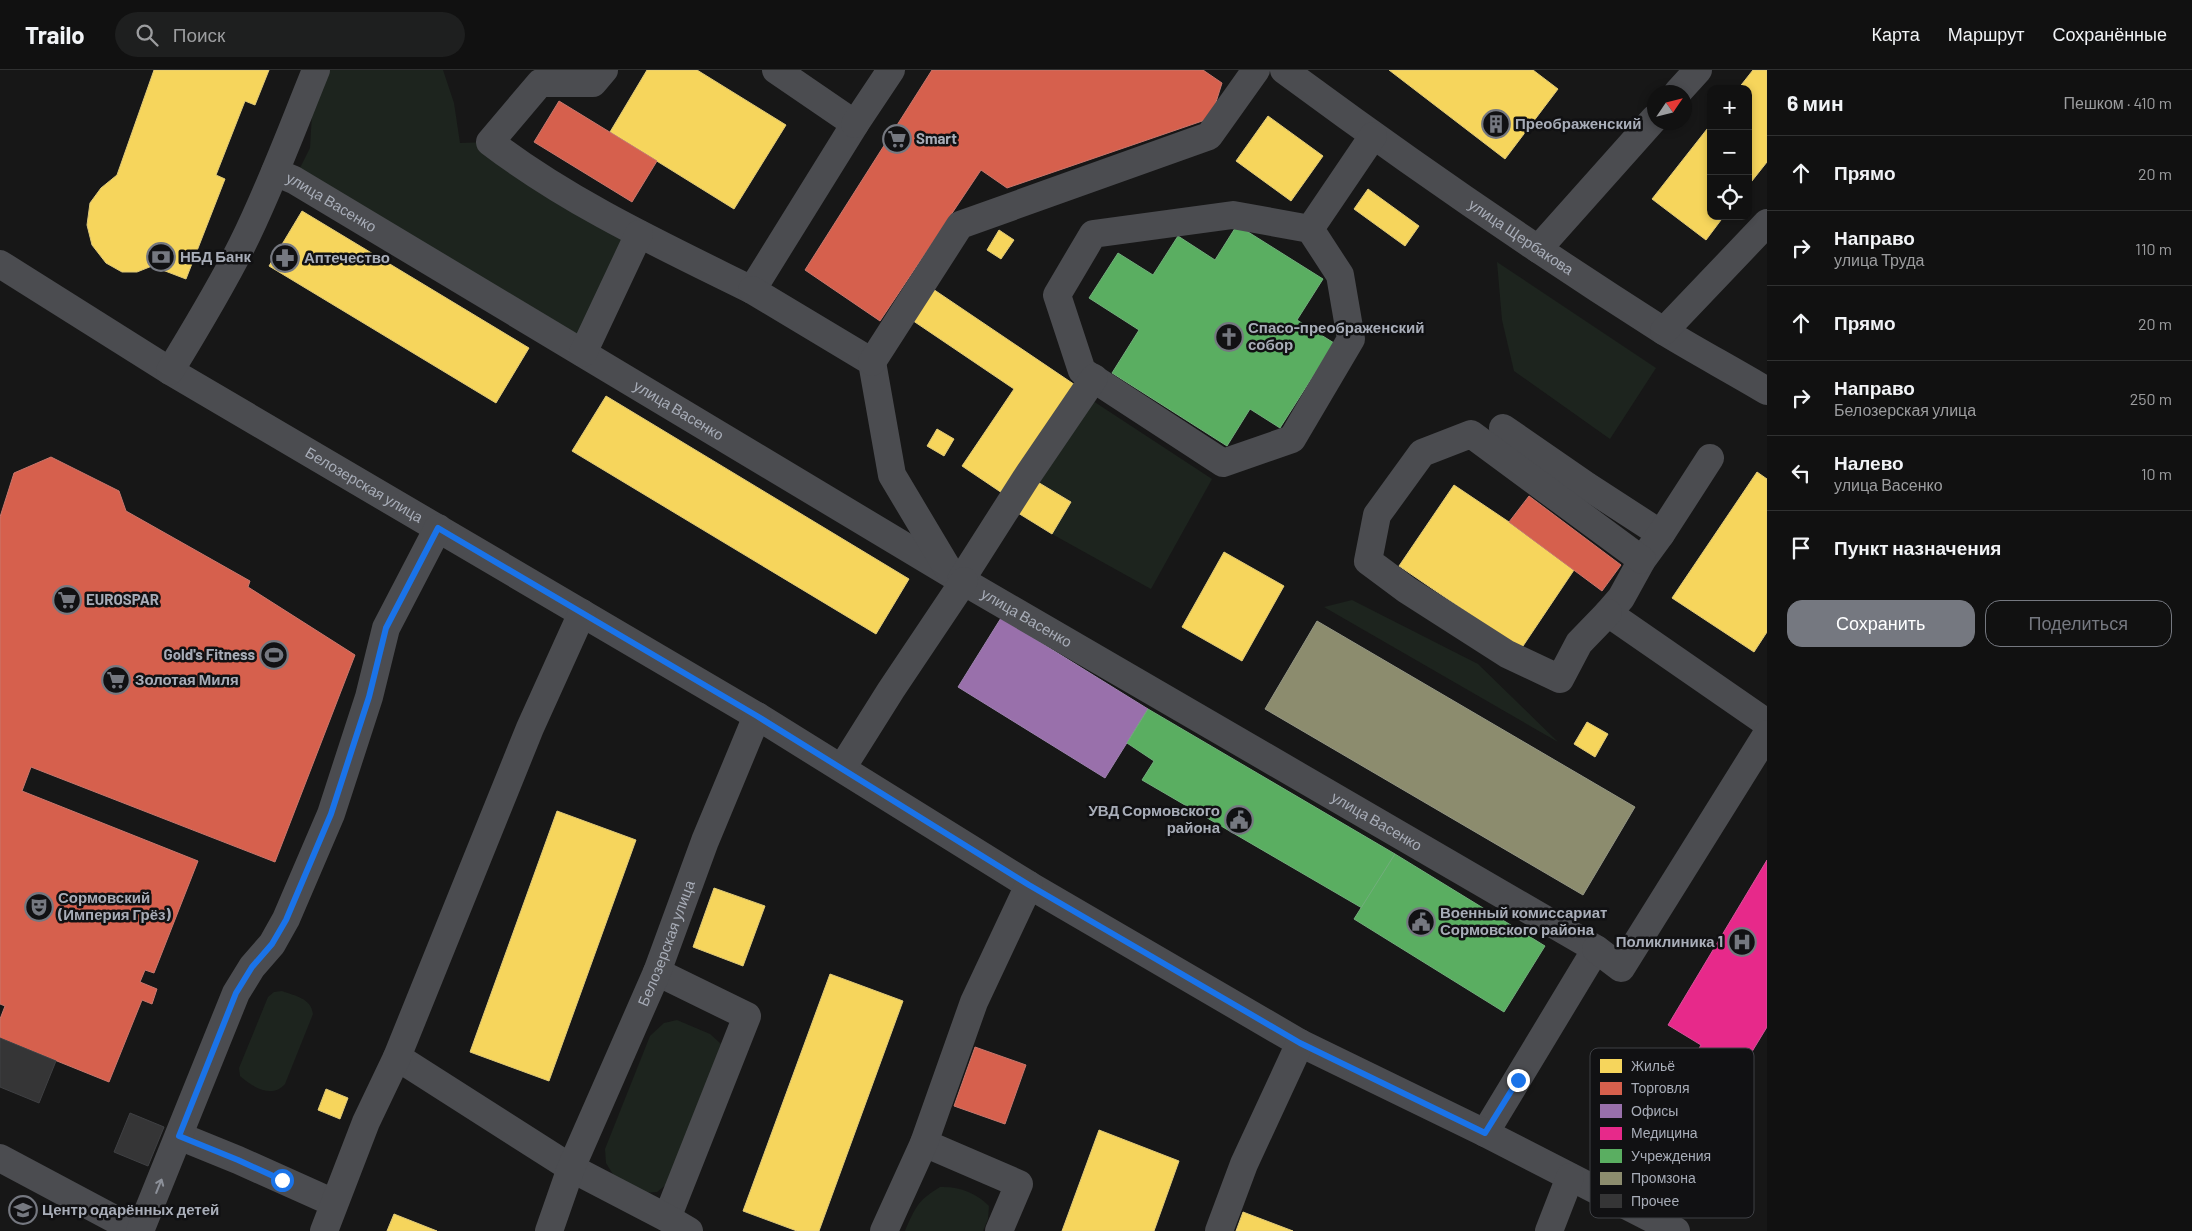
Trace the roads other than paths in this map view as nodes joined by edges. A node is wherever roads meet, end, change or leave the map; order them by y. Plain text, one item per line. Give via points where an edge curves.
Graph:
1 (316, 70) edge
2 (604, 70) edge
3 (776, 70) edge
4 (891, 70) edge
5 (1256, 70) edge
6 (1284, 70) edge
7 (1698, 70) edge
8 (1684, 85) edge
9 (855, 124) junction
10 (1647, 127) edge
11 (1374, 136) junction
12 (275, 172) junction
13 (1767, 223) edge
14 (1310, 229) junction
15 (639, 234) junction
16 (1538, 249) junction
17 (0, 264) edge
18 (752, 290) junction
19 (1664, 331) junction
20 (583, 353) junction
21 (872, 362) junction
22 (170, 371) junction
23 (1094, 378) junction
24 (1767, 391) edge
25 (1502, 428) dead end
26 (1710, 458) dead end
27 (438, 528) junction
28 (1661, 534) junction
29 (1642, 560) junction
30 (958, 578) junction
31 (582, 612) junction
32 (1608, 613) junction
33 (757, 716) junction
34 (1767, 722) edge
35 (1767, 734) edge
36 (842, 768) junction
37 (1029, 885) junction
38 (1596, 949) junction
39 (657, 972) junction
40 (1300, 1043) junction
41 (397, 1057) junction
42 (1485, 1133) junction
43 (179, 1136) junction
44 (924, 1143) junction
45 (0, 1158) edge
46 (571, 1168) junction
47 (1570, 1177) junction
48 (1590, 1187) edge
49 (334, 1203) junction
50 (1650, 1218) edge
51 (678, 1224) edge
52 (1667, 1227) edge
53 (139, 1231) edge
54 (324, 1231) edge
55 (549, 1231) edge
56 (884, 1231) edge
57 (999, 1231) edge
58 (1219, 1231) edge
59 (1549, 1231) edge

1 - 12 street
2 - 15 street via 593,83 540,83 490,142 520,164
3 - 9 street
4 - 9 street
5 - 21 street via 1209,136 960,225
6 - 11 street, улица Щербакова
7 - 8 street
9 - 18 street
10 - 16 street
11 - 14 street
11 - 16 street, улица Щербакова
12 - 20 street, улица Васенко via 294,180
12 - 22 street via 242,245
13 - 19 street
14 - 23 street via 1232,215 1093,234 1057,294 1082,371
14 - 23 street via 1340,275 1351,339 1292,438 1223,463
15 - 18 street
15 - 20 street
16 - 19 street, улица Щербакова
17 - 22 street, Белозерская улица
18 - 21 street
19 - 24 street, улица Щербакова
20 - 30 street, улица Васенко
21 - 30 street via 892,475
22 - 27 street, Белозерская улица
23 - 30 street
25 - 28 street
26 - 28 street
27 - 31 street, Белозерская улица
27 - 43 street via 386,628 369,697 331,814 286,920 236,993
28 - 29 street
29 - 32 street via 1621,598
29 - 32 street via 1470,434 1422,453 1377,515 1368,561 1507,654 1560,679 1579,643
30 - 36 street
30 - 38 street, улица Васенко
31 - 33 street, Белозерская улица
31 - 41 street via 530,728
32 - 34 street
33 - 36 street, Белозерская улица
33 - 39 street, Белозерская улица via 705,841
35 - 38 street, улица Васенко via 1621,968
36 - 37 street, Белозерская улица
37 - 40 street, Белозерская улица
37 - 44 street via 974,1002
38 - 42 street
39 - 46 street, Белозерская улица
39 - 51 street via 748,1016
40 - 42 street, Белозерская улица
40 - 58 street via 1244,1164
41 - 46 street
41 - 49 street via 366,1122
42 - 47 street, Белозерская улица
43 - 49 street
53 -> 43 street
44 - 56 street
44 - 57 street via 1019,1184
45 - 53 street
46 - 51 street
46 - 55 street, Белозерская улица
47 - 48 street, Белозерская улица
47 - 59 street
49 - 54 street
50 - 52 street, Белозерская улица

